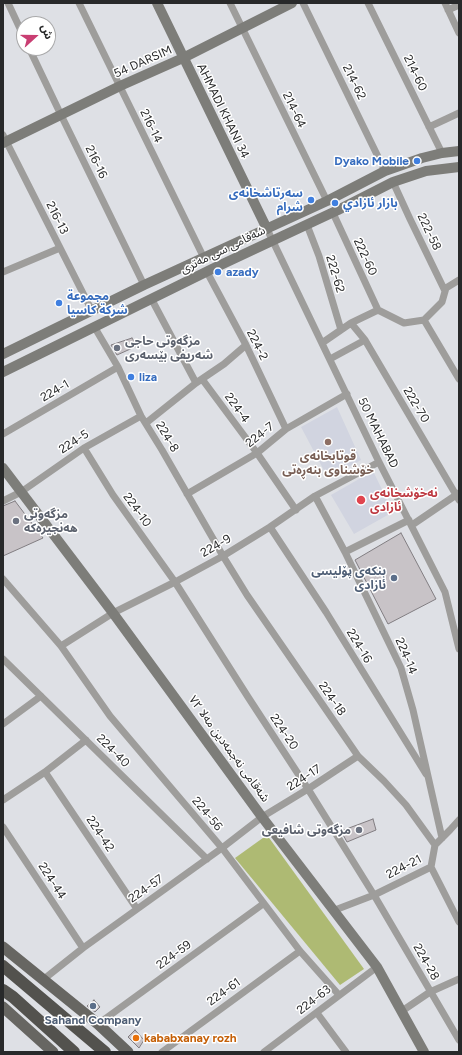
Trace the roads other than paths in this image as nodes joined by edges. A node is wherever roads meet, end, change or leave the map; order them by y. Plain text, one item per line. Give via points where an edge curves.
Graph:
1 (8, 3) edge
2 (79, 3) edge
3 (157, 3) edge
4 (230, 3) edge
5 (292, 3) edge
6 (303, 3) edge
7 (368, 3) edge
8 (445, 3) edge
9 (459, 5) edge
10 (448, 10) junction
11 (16, 20) edge
12 (243, 28) junction
13 (459, 33) edge
14 (33, 56) edge
15 (183, 58) junction
16 (120, 86) junction
17 (459, 113) edge
18 (61, 115) junction
19 (429, 127) junction
20 (4, 140) edge
21 (459, 151) edge
22 (442, 153) junction
23 (458, 170) edge
24 (386, 171) junction
25 (393, 182) junction
26 (327, 201) junction
27 (332, 213) junction
28 (307, 225) junction
29 (267, 229) junction
30 (273, 240) junction
31 (60, 248) junction
32 (204, 258) junction
33 (3, 272) edge
34 (207, 272) junction
35 (459, 280) edge
36 (144, 285) junction
37 (445, 291) junction
38 (152, 300) junction
39 (378, 310) junction
40 (92, 311) junction
41 (424, 320) junction
42 (351, 323) junction
43 (95, 328) junction
44 (341, 330) junction
45 (364, 340) junction
46 (322, 343) junction
47 (246, 345) junction
48 (3, 354) edge
49 (330, 359) junction
50 (118, 367) junction
51 (3, 372) edge
52 (459, 379) edge
53 (199, 381) junction
54 (347, 394) junction
55 (141, 416) junction
56 (146, 424) junction
57 (286, 429) junction
58 (3, 434) edge
59 (84, 448) junction
60 (257, 453) junction
61 (379, 462) junction
62 (3, 468) edge
63 (21, 492) junction
64 (187, 494) junction
65 (316, 496) junction
66 (458, 496) edge
67 (3, 501) edge
68 (296, 510) junction
69 (410, 523) junction
70 (270, 527) junction
71 (345, 552) junction
72 (223, 556) junction
73 (3, 579) edge
74 (176, 582) junction
75 (113, 613) junction
76 (61, 646) junction
77 (459, 649) edge
78 (3, 659) edge
79 (41, 696) junction
80 (3, 724) edge
81 (86, 740) junction
82 (358, 756) junction
83 (45, 772) junction
84 (428, 778) junction
85 (308, 789) junction
86 (3, 800) edge
87 (262, 817) junction
88 (459, 820) edge
89 (3, 827) edge
90 (442, 838) junction
91 (435, 845) junction
92 (222, 848) junction
93 (207, 859) junction
94 (431, 867) junction
95 (374, 895) junction
96 (263, 904) junction
97 (137, 909) junction
98 (335, 910) junction
99 (459, 922) edge
100 (3, 947) edge
101 (82, 948) junction
102 (300, 951) junction
103 (3, 966) edge
104 (377, 967) junction
105 (459, 979) edge
106 (44, 980) junction
107 (3, 990) edge
108 (430, 992) junction
109 (339, 995) junction
110 (3, 1007) edge
111 (402, 1011) junction
112 (317, 1013) junction
113 (98, 1024) junction
114 (459, 1040) edge
115 (267, 1051) edge
116 (53, 1052) edge
117 (74, 1052) edge
118 (105, 1052) edge
119 (128, 1052) edge
120 (162, 1052) edge
121 (346, 1052) edge
122 (424, 1052) edge

1 - 11 street
2 - 16 street, 216-14
3 - 15 main road, AHMADI KHANI 34
4 - 12 street, 214-64
5 - 12 main road, 54 DARSIM
6 - 24 street, 214-62
7 - 19 street, 214-60
8 - 10 street
9 - 10 street
10 - 13 street
12 - 15 main road, 54 DARSIM
12 - 26 street, 214-64
14 - 18 street, 216-16
15 - 16 main road, 54 DARSIM
15 - 29 main road, AHMADI KHANI 34
16 - 18 main road, 54 DARSIM
16 - 32 street, 216-14
17 - 19 street
18 - 20 main road, 54 DARSIM
18 - 36 street, 216-16
19 - 22 street, 214-60
20 - 31 street, 216-13
21 - 22 main road, شەقامی سی مەتری
22 - 24 main road, شەقامی سی مەتری
23 - 25 main road, شەقامی سی مەتری via 426,170
24 - 26 main road, شەقامی سی مەتری
25 - 27 main road, شەقامی سی مەتری
25 - 37 street, 222-58
26 - 29 main road, شەقامی سی مەتری
27 - 28 main road, شەقامی سی مەتری
27 - 39 street, 222-60
28 - 30 main road, شەقامی سی مەتری
28 - 44 street, 222-62
29 - 30 street, 50 MAHABAD
29 - 32 main road, شەقامی سی مەتری
30 - 34 main road, شەقامی سی مەتری
30 - 46 street, 50 MAHABAD
31 - 33 street
31 - 40 street, 216-13
32 - 36 main road, شەقامی سی مەتری
34 - 38 main road, شەقامی سی مەتری
34 - 47 street, 224-2
35 - 37 street
36 - 40 main road, شەقامی سی مەتری
37 - 41 street via 442,302
38 - 43 main road, شەقامی سی مەتری
38 - 53 street, 224-4
39 - 41 street via 404,323
39 - 42 street
40 - 48 main road, شەقامی سی مەتری
41 - 52 street
42 - 44 street
42 - 45 street, 222-70
43 - 50 street, 224-8
43 - 51 main road, شەقامی سی مەتری
44 - 46 street
45 - 49 street
45 - 66 street, 222-70
46 - 49 street, 50 MAHABAD
47 - 53 street
47 - 57 street, 224-2
49 - 54 street, 50 MAHABAD
50 - 55 street, 224-8
50 - 58 street, 224-1
53 - 56 street
53 - 60 street, 224-4
54 - 57 street, 224-7
54 - 61 street, 50 MAHABAD
55 - 56 street, 224-8
55 - 59 street, 224-5
56 - 64 street, 224-8
57 - 60 street, 224-7
59 - 63 street, 224-5
59 - 74 street, 224-10 via 113,495
60 - 64 street, 224-7
60 - 68 street, 224-4
61 - 65 street, 224-9
61 - 69 street, 50 MAHABAD
62 - 63 main road, شەقامی نەجمەدین مەلا ٧٢
63 - 67 street, 224-5
63 - 75 main road, شەقامی نەجمەدین مەلا ٧٢
64 - 72 street, 224-8
65 - 68 street, 224-9
65 - 71 street, 224-14
66 - 69 street
68 - 70 street, 224-9
69 - 71 street
69 - 77 street, 50 MAHABAD via 445,592
70 - 72 street, 224-9
70 - 84 street, 224-16 via 326,612
71 - 84 street, 224-14 via 401,668
72 - 74 street, 224-9
72 - 82 street, 224-18 via 281,646
73 - 76 street, 224-56
74 - 75 street, 224-9
74 - 85 street, 224-20
75 - 76 street, 224-9
75 - 87 main road, شەقامی نەجمەدین مەلا ٧٢
76 - 92 street, 224-56 via 110,716
78 - 79 street, 224-40
79 - 80 street
79 - 81 street, 224-40
81 - 83 street
81 - 93 street, 224-40
82 - 85 street, 224-17
82 - 91 street, 224-18 via 406,805
83 - 86 street
83 - 97 street, 224-42
84 - 90 street, 224-14
85 - 87 street, 224-17
85 - 95 street, 224-20
87 - 92 street, 224-57
87 - 98 main road, شەقامی نەجمەدین مەلا ٧٢
88 - 90 street
89 - 101 street, 224-44
90 - 91 street
91 - 94 street, 224-21
92 - 93 street, 224-57
92 - 96 street, 224-56
93 - 97 street, 224-57
94 - 95 street, 224-21
94 - 99 street
95 - 98 street, 224-21
95 - 108 street, 224-28
96 - 102 street, 224-56
96 - 113 street, 224-59
97 - 101 street, 224-57
98 - 104 main road, شەقامی نەجمەدین مەلا ٧٢
100 - 106 main road
101 - 106 street, 224-57
102 - 109 street, 224-56
102 - 120 street, 224-61
103 - 118 highway
104 - 109 street, 224-63
104 - 111 main road, شەقامی نەجمەدین مەلا ٧٢
105 - 108 street
106 - 113 main road
107 - 117 highway
108 - 111 street
108 - 114 street, 224-28
109 - 112 street, 224-63
110 - 116 main road
111 - 122 main road, شەقامی نەجمەدین مەلا ٧٢
112 - 115 street, 224-63
112 - 121 street
113 - 119 main road

